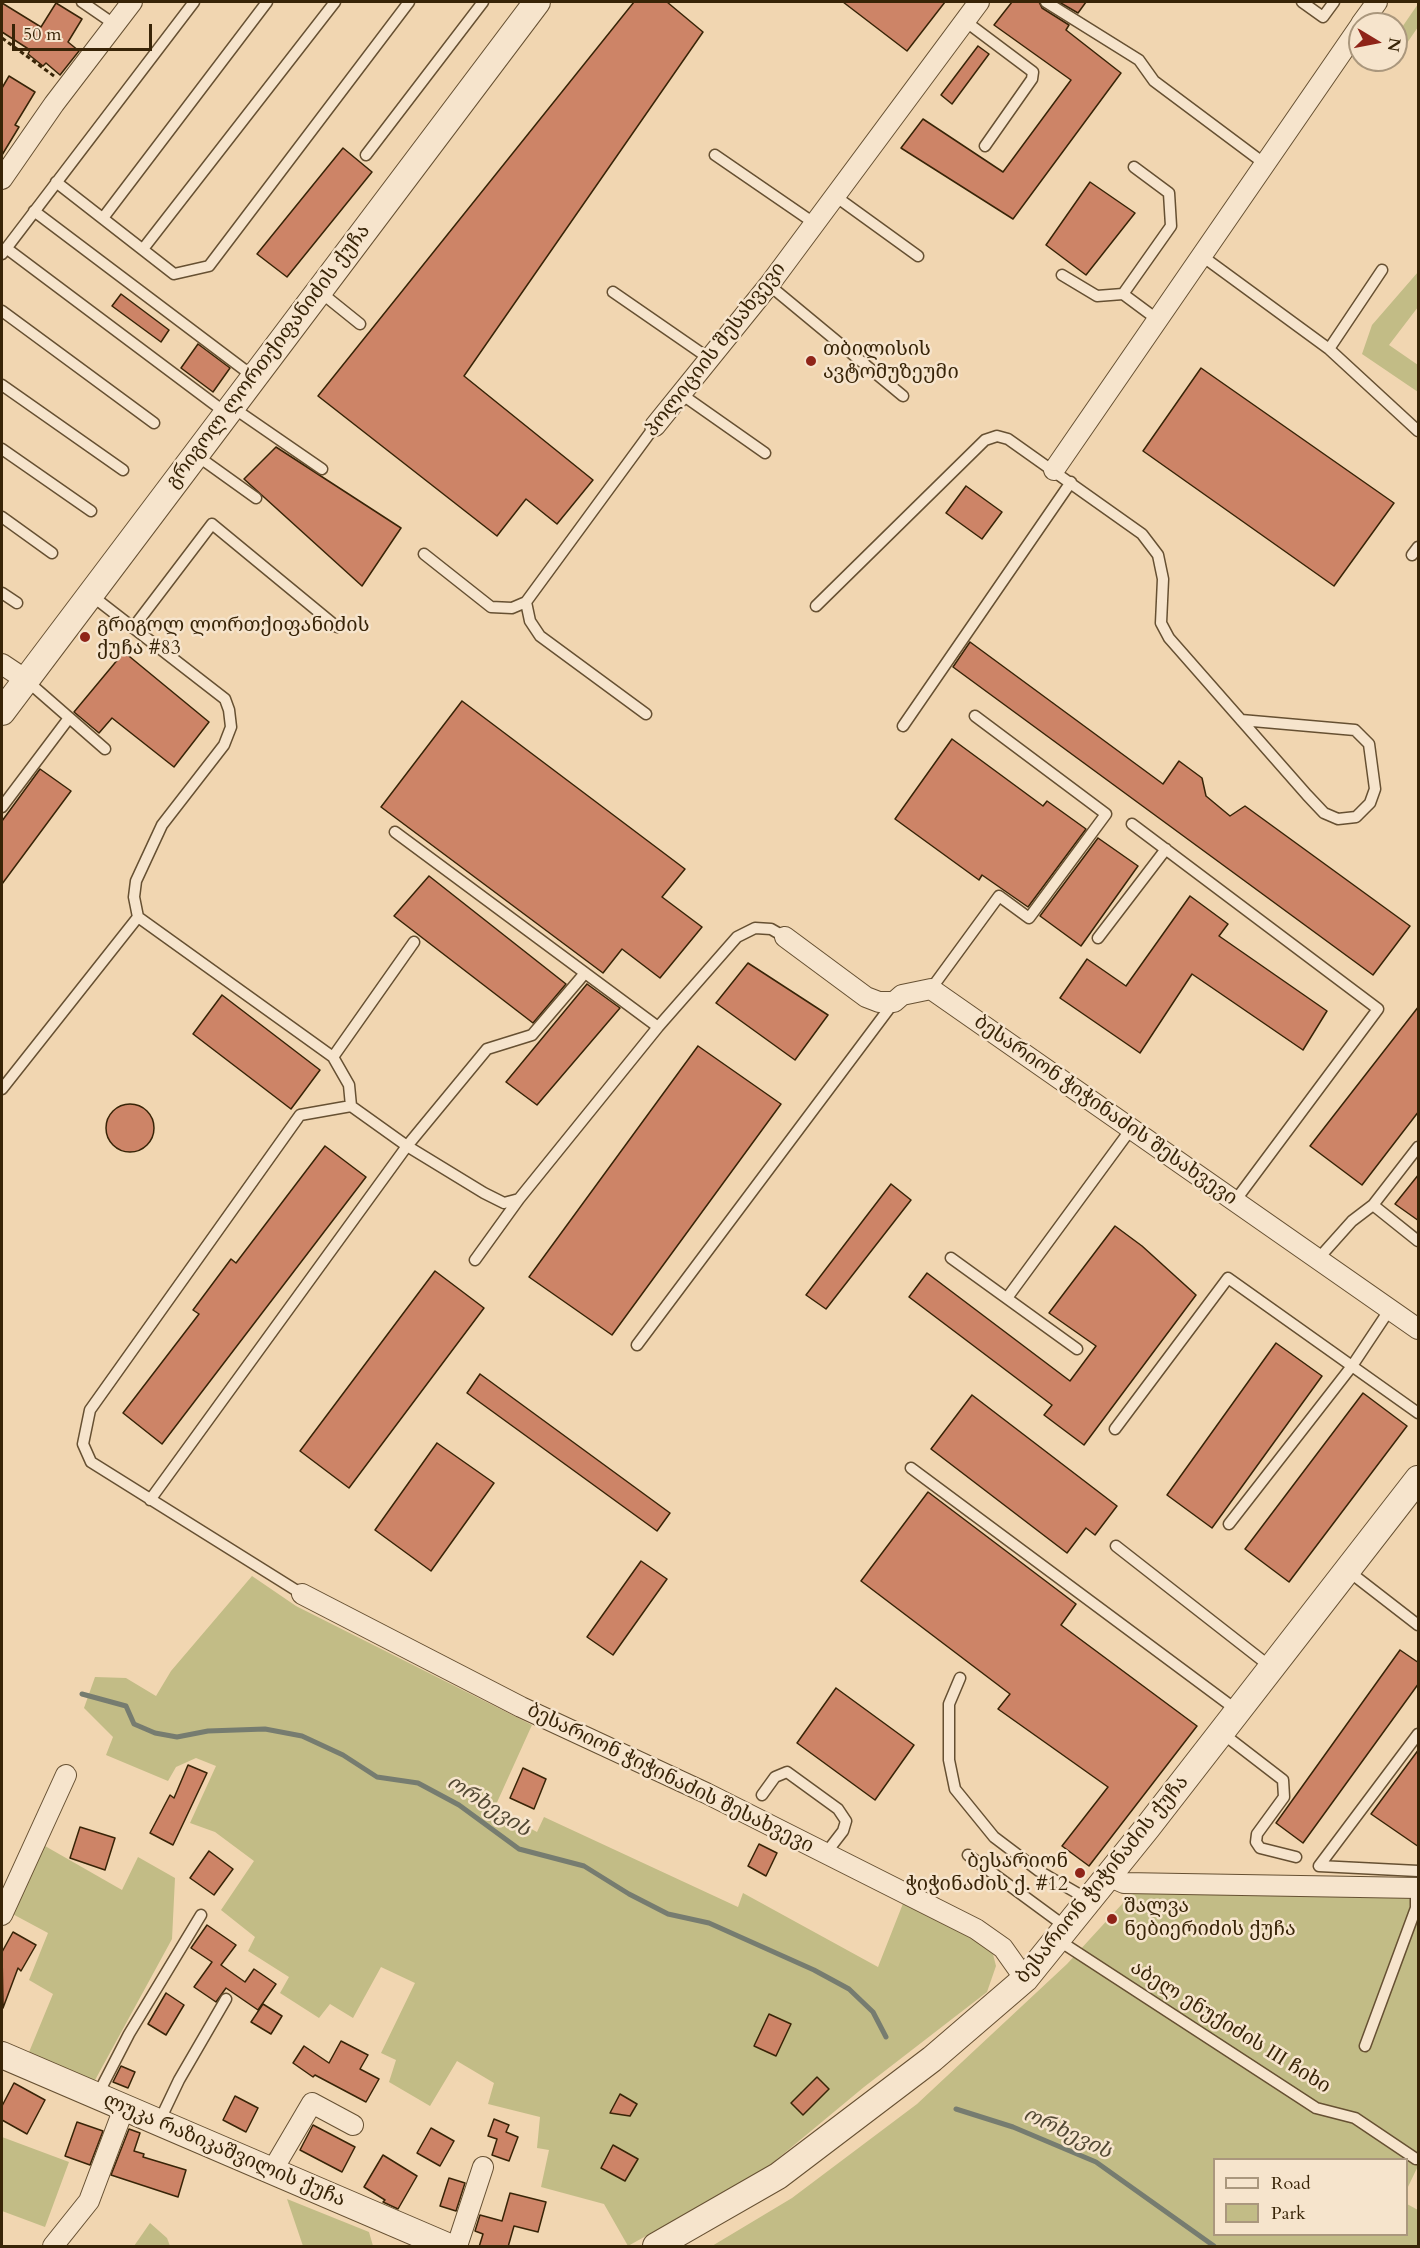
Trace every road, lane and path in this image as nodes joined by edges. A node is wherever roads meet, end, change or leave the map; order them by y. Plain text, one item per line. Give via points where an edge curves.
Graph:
1 (82, 2) edge
2 (132, 2) edge
3 (194, 2) edge
4 (267, 2) edge
5 (335, 2) edge
6 (409, 2) edge
7 (483, 2) edge
8 (537, 2) edge
9 (979, 2) edge
10 (1046, 2) edge
11 (1302, 2) edge
12 (1334, 2) edge
13 (964, 21) junction
14 (114, 24) junction
15 (2, 38) edge
16 (1348, 44) edge
17 (68, 86) junction
18 (986, 146) dead end
19 (366, 155) dead end
20 (715, 155) dead end
21 (1265, 164) junction
22 (1134, 167) dead end
23 (2, 179) edge
24 (56, 182) junction
25 (835, 196) junction
26 (34, 211) junction
27 (103, 218) junction
28 (814, 223) junction
29 (143, 249) junction
30 (4, 251) edge
31 (918, 256) dead end
32 (1202, 256) junction
33 (1382, 270) dead end
34 (1062, 275) dead end
35 (769, 285) junction
36 (319, 291) junction
37 (613, 292) dead end
38 (1123, 294) junction
39 (2, 311) edge
40 (1158, 320) junction
41 (360, 324) dead end
42 (1329, 349) junction
43 (710, 359) junction
44 (254, 377) junction
45 (2, 385) edge
46 (681, 394) junction
47 (903, 396) dead end
48 (229, 410) junction
49 (154, 423) dead end
50 (656, 426) joint
51 (1419, 431) edge
52 (2, 449) edge
53 (765, 453) dead end
54 (196, 455) junction
55 (322, 469) dead end
56 (123, 470) dead end
57 (1054, 470) junction
58 (1071, 482) junction
59 (256, 498) dead end
60 (91, 511) dead end
61 (2, 517) edge
62 (52, 553) dead end
63 (424, 554) dead end
64 (2, 593) edge
65 (90, 595) junction
66 (526, 602) junction
67 (16, 603) dead end
68 (816, 606) dead end
69 (337, 627) dead end
70 (133, 628) junction
71 (2, 664) edge
72 (26, 680) junction
73 (2, 712) edge
74 (646, 714) dead end
75 (975, 716) dead end
76 (69, 718) junction
77 (1241, 720) junction
78 (903, 726) dead end
79 (105, 749) dead end
80 (2, 807) edge
81 (1132, 824) dead end
82 (395, 832) dead end
83 (1166, 849) junction
84 (138, 917) junction
85 (785, 937) joint
86 (1098, 938) dead end
87 (414, 942) dead end
88 (585, 973) junction
89 (931, 990) junction
90 (894, 1002) junction
91 (658, 1028) junction
92 (333, 1057) junction
93 (2, 1089) edge
94 (351, 1106) junction
95 (1131, 1129) junction
96 (407, 1146) junction
97 (1419, 1147) edge
98 (519, 1199) junction
99 (1235, 1201) junction
100 (1373, 1206) junction
101 (1419, 1241) edge
102 (951, 1258) dead end
103 (1318, 1259) junction
104 (475, 1260) dead end
105 (1007, 1298) junction
106 (1390, 1309) junction
107 (1419, 1329) edge
108 (637, 1345) dead end
109 (1077, 1349) dead end
110 (1352, 1366) junction
111 (1419, 1413) edge
112 (1115, 1429) dead end
113 (911, 1468) dead end
114 (1419, 1479) edge
115 (150, 1500) junction
116 (1229, 1524) dead end
117 (1116, 1546) dead end
118 (1347, 1570) junction
119 (302, 1594) joint
120 (1419, 1625) edge
121 (1272, 1668) junction
122 (960, 1678) dead end
123 (1238, 1711) junction
124 (1221, 1732) junction
125 (1419, 1734) edge
126 (66, 1775) dead end
127 (762, 1795) dead end
128 (825, 1853) junction
129 (968, 1855) dead end
130 (1296, 1857) dead end
131 (1108, 1876) junction
132 (1418, 1882) edge
133 (1089, 1900) junction
134 (2, 1915) edge
135 (201, 1915) dead end
136 (1062, 1934) junction
137 (1025, 1979) junction
138 (226, 1999) dead end
139 (1365, 2046) dead end
140 (2, 2055) edge
141 (97, 2096) junction
142 (124, 2108) junction
143 (159, 2123) junction
144 (352, 2125) dead end
145 (1416, 2159) dead end
146 (483, 2167) dead end
147 (272, 2171) junction
148 (53, 2247) edge
149 (447, 2247) edge
150 (457, 2247) edge
151 (656, 2247) edge

1 - 14 lane
2 - 14 street
3 - 24 lane
4 - 27 lane
5 - 29 lane
6 - 29 lane via 208,266 174,273
7 - 19 lane
8 - 36 street, გრიგოლ ლორთქიფანიძის ქუჩა
9 - 13 street, პოლიციის შესახვევი
10 - 21 lane via 1139,60 1154,81
11 - 12 lane via 1323,17
13 - 18 lane via 1033,72
13 - 25 street, პოლიციის შესახვევი
14 - 17 street
15 - 17 path
16 - 21 street
17 - 23 street
20 - 28 lane
21 - 32 street
22 - 38 lane via 1169,193 1171,226
24 - 26 lane
24 - 27 lane
25 - 28 street, პოლიციის შესახვევი
25 - 31 lane
26 - 30 lane
26 - 44 lane
27 - 29 lane
28 - 35 street, პოლიციის შესახვევი
30 - 48 lane
32 - 40 street
32 - 42 lane
33 - 42 lane
34 - 38 lane via 1097,297
35 - 43 street, პოლიციის შესახვევი
35 - 47 lane
36 - 41 lane
36 - 44 street, გრიგოლ ლორთქიფანიძის ქუჩა
37 - 43 lane
38 - 40 lane
39 - 49 lane
40 - 57 street
42 - 51 lane
43 - 46 street, პოლიციის შესახვევი
44 - 48 street, გრიგოლ ლორთქიფანიძის ქუჩა
45 - 56 lane
46 - 50 street, პოლიციის შესახვევი
46 - 53 lane
48 - 54 street, გრიგოლ ლორთქიფანიძის ქუჩა
48 - 55 lane
50 - 66 lane, პოლიციის შესახვევი
52 - 60 lane
54 - 59 lane
54 - 65 street, გრიგოლ ლორთქიფანიძის ქუჩა
57 - 58 lane
57 - 68 lane via 1008,439 998,436 985,440
58 - 77 lane via 1142,534 1158,555 1161,623 1169,638
58 - 78 lane
61 - 62 lane
63 - 66 lane via 491,607 512,608
64 - 67 lane
65 - 70 lane
65 - 72 street, გრიგოლ ლორთქიფანიძის ქუჩა
66 - 74 lane via 530,621 540,636
69 - 70 lane via 212,524
70 - 84 lane via 225,699 231,727 224,746 162,825 136,881
71 - 72 street
72 - 73 street, გრიგოლ ლორთქიფანიძის ქუჩა
72 - 76 lane
75 - 89 lane via 1106,814 1029,918 999,896
76 - 79 lane
76 - 80 lane
77 - 77 lane via 1324,813 1338,819 1356,817 1370,803 1375,789 1369,744 1355,730
81 - 83 lane
82 - 88 lane
83 - 86 lane
83 - 99 lane via 1378,1009
84 - 92 lane
84 - 93 lane
85 - 90 street via 866,997
85 - 91 lane via 771,929 755,928 737,937
87 - 92 lane
88 - 91 lane
88 - 96 lane via 532,1035 487,1048
89 - 90 street via 902,995
89 - 95 street, ბესარიონ ჭიჭინაძის შესახვევი
90 - 108 lane
91 - 98 lane
92 - 94 lane via 349,1084
94 - 96 lane
94 - 115 lane via 300,1115 90,1410 83,1444 92,1462
95 - 99 street, ბესარიონ ჭიჭინაძის შესახვევი
95 - 105 lane
96 - 98 lane via 504,1203
96 - 115 lane
97 - 100 lane
98 - 104 lane
99 - 103 street, ბესარიონ ჭიჭინაძის შესახვევი
100 - 101 lane
100 - 103 lane via 1352,1221
102 - 105 lane
103 - 106 street, ბესარიონ ჭიჭინაძის შესახვევი
105 - 109 lane
106 - 107 street, ბესარიონ ჭიჭინაძის შესახვევი
106 - 110 lane
110 - 111 lane
110 - 112 lane via 1228,1278
110 - 116 lane
113 - 123 lane
114 - 118 street, ბესარიონ ჭიჭინაძის ქუჩა
115 - 119 lane
117 - 121 lane
118 - 120 lane
118 - 121 street, ბესარიონ ჭიჭინაძის ქუჩა
119 - 128 street, ბესარიონ ჭიჭინაძის შესახვევი via 521,1707
121 - 123 street, ბესარიონ ჭიჭინაძის ქუჩა
122 - 133 lane via 949,1704 949,1760 955,1789 994,1837 1039,1871
123 - 124 street, ბესარიონ ჭიჭინაძის ქუჩა
124 - 130 lane via 1283,1780 1284,1797 1257,1834 1256,1842 1260,1848
124 - 131 street, ბესარიონ ჭიჭინაძის ქუჩა
125 - 132 lane via 1319,1866
126 - 134 street
127 - 128 lane via 775,1777 788,1772 838,1809 846,1821
128 - 137 street, ბესარიონ ჭიჭინაძის შესახვევი via 976,1929 1003,1948
129 - 136 lane, აბელ ენუქიძის III ჩიხი
131 - 132 street via 1124,1883
131 - 133 street, ბესარიონ ჭიჭინაძის ქუჩა
132 - 139 lane via 1416,1908
133 - 136 street, ბესარიონ ჭიჭინაძის ქუჩა
135 - 141 lane via 129,2034
136 - 137 street, ბესარიონ ჭიჭინაძის ქუჩა
136 - 145 lane, აბელ ენუქიძის III ჩიხი via 1316,2108 1355,2118
137 - 151 street, ბესარიონ ჭიჭინაძის ქუჩა via 932,2059 778,2176
138 - 143 lane via 178,2080
140 - 141 street, ლუკა რაზიკაშვილის ქუჩა
141 - 142 street, ლუკა რაზიკაშვილის ქუჩა
142 - 143 street, ლუკა რაზიკაშვილის ქუჩა
142 - 148 street via 89,2201
143 - 147 street, ლუკა რაზიკაშვილის ქუჩა
144 - 147 street via 312,2103
146 - 150 street
147 - 149 street, ლუკა რაზიკაშვილის ქუჩა

